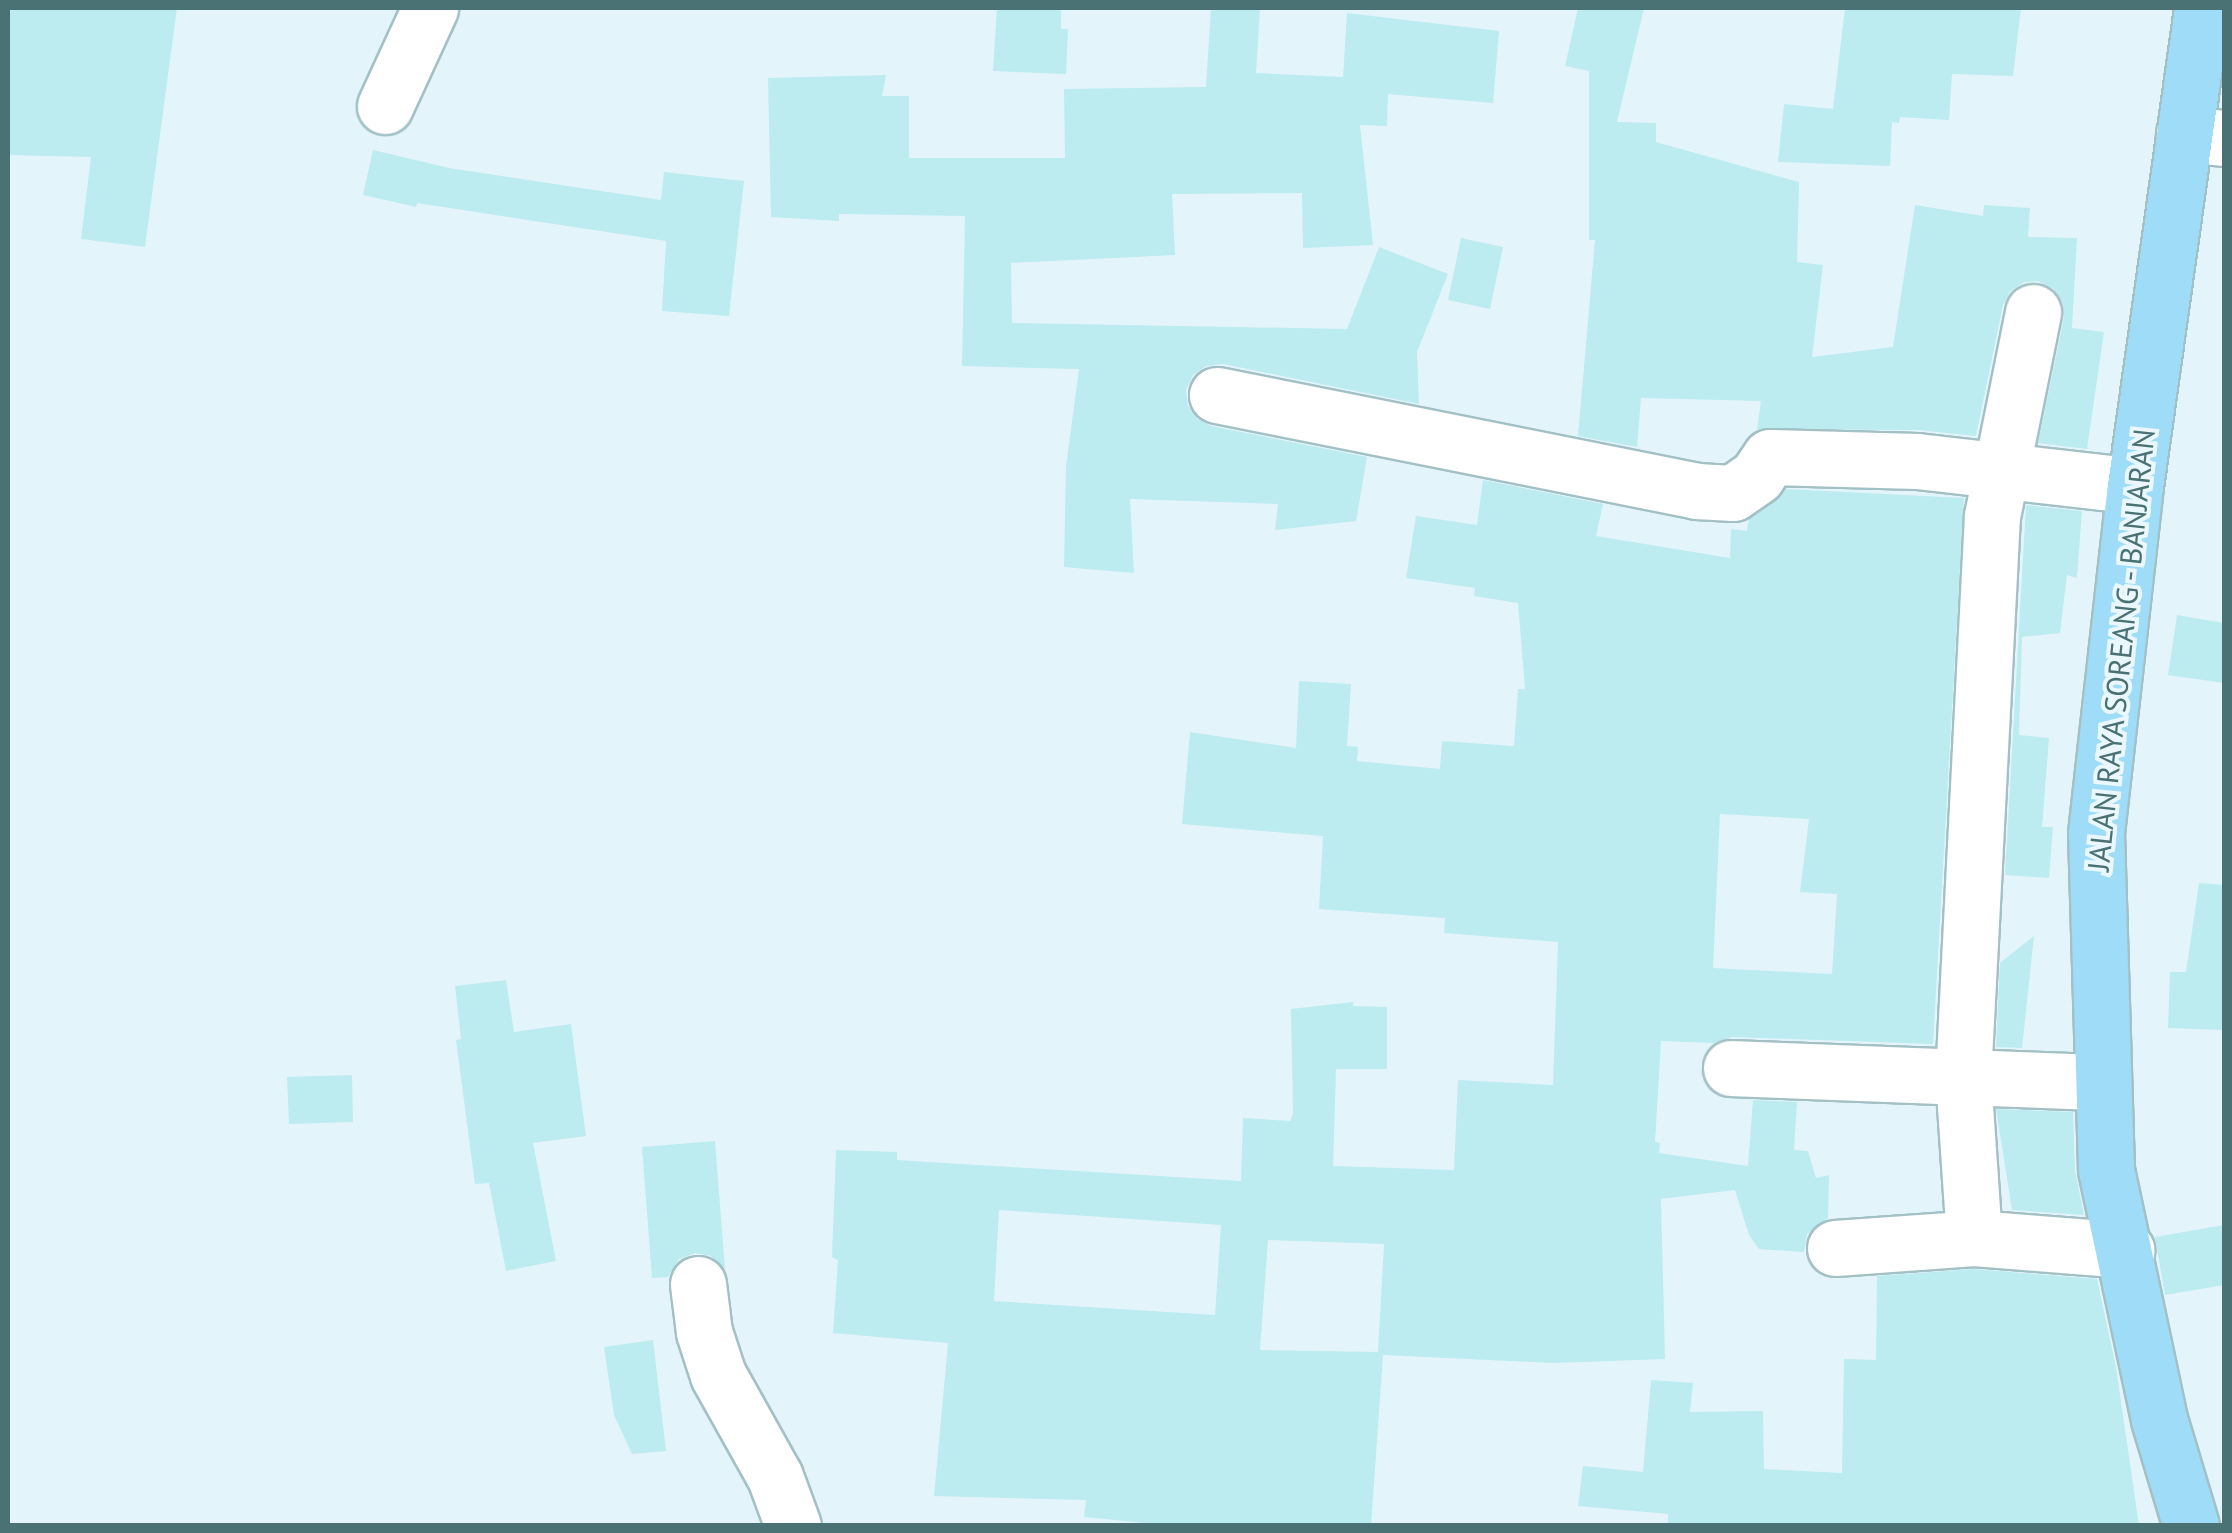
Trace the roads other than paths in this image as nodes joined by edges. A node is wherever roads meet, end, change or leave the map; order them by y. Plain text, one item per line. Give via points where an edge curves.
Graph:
1 (430, 8) edge
2 (2202, 8) edge
3 (385, 106) dead end
4 (2204, 136) edge
5 (2032, 312) dead end
6 (1217, 395) dead end
7 (2004, 472) junction
8 (2135, 486) junction
9 (1731, 1068) dead end
10 (1963, 1078) junction
11 (2100, 1082) junction
12 (1974, 1238) junction
13 (1835, 1248) dead end
14 (2126, 1250) junction
15 (698, 1284) dead end
16 (793, 1526) edge
17 (2191, 1526) edge

1 - 3 street
2 - 4 main road, JALAN RAYA SOREANG - BANJARAN
4 - 8 main road, JALAN RAYA SOREANG - BANJARAN
5 - 7 street
6 - 7 street via 1696,492 1733,493 1770,457 1917,461
7 - 8 street
7 - 10 street via 1992,516
8 - 11 main road, JALAN RAYA SOREANG - BANJARAN via 2096,833
9 - 10 street
10 - 11 street
10 - 12 street
11 - 14 main road, JALAN RAYA SOREANG - BANJARAN via 2106,1169
12 - 13 street
12 - 14 street
14 - 17 main road, JALAN RAYA SOREANG - BANJARAN via 2159,1419
15 - 16 street via 718,1375 775,1477

